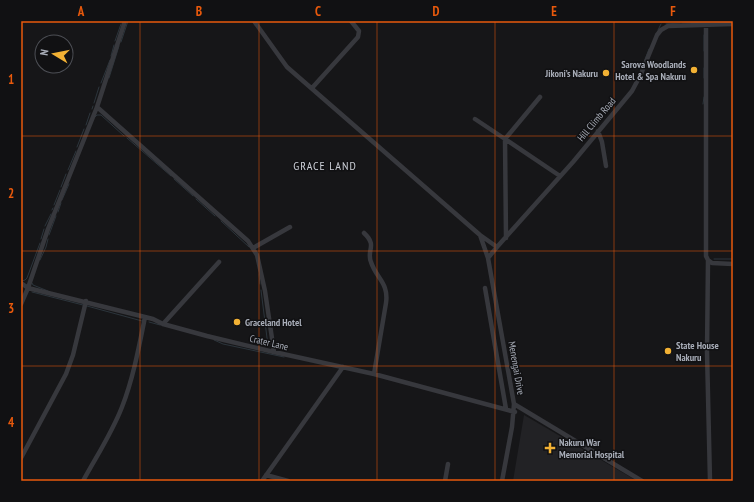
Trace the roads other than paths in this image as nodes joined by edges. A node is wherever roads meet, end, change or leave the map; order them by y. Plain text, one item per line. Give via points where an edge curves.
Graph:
1 (125, 21) edge
2 (254, 21) edge
3 (351, 21) edge
4 (733, 24) edge
5 (706, 25) junction
6 (312, 88) junction
7 (540, 97) dead end
8 (96, 107) junction
9 (475, 120) dead end
10 (598, 131) junction
11 (505, 139) junction
12 (606, 166) dead end
13 (560, 176) junction
14 (290, 227) dead end
15 (364, 233) dead end
16 (480, 235) junction
17 (506, 238) junction
18 (498, 247) junction
19 (253, 248) junction
20 (488, 258) junction
21 (708, 260) junction
22 (219, 262) dead end
23 (733, 264) edge
24 (21, 283) edge
25 (28, 288) junction
26 (485, 288) dead end
27 (86, 301) junction
28 (21, 304) edge
29 (145, 317) junction
30 (163, 324) junction
31 (274, 352) junction
32 (343, 367) junction
33 (374, 374) junction
34 (514, 404) junction
35 (506, 409) junction
36 (515, 412) junction
37 (21, 458) edge
38 (448, 464) dead end
39 (266, 475) junction
40 (83, 481) edge
41 (262, 481) edge
42 (288, 481) edge
43 (444, 481) edge
44 (502, 481) edge
45 (642, 481) edge
46 (710, 481) edge

1 - 8 street
2 - 6 street via 287,67
3 - 6 street via 359,31 358,37
4 - 5 street, Hill Climb Road
5 - 10 street, Hill Climb Road via 668,26 661,30 634,88
5 - 21 street
6 - 16 street
7 - 11 street
8 - 19 street
8 - 25 street via 48,229
9 - 11 street
10 - 12 street
10 - 13 street, Hill Climb Road
11 - 13 street
11 - 17 street
13 - 17 street, Hill Climb Road
14 - 19 street
15 - 33 street via 371,240 371,262 385,286 387,298
16 - 18 street
16 - 20 street, Menengai Drive
17 - 18 street, Hill Climb Road
18 - 20 street, Hill Climb Road
19 - 31 street via 265,291
20 - 34 street, Menengai Drive
21 - 23 street via 712,263
21 - 46 street
22 - 30 street
24 - 25 street, Crater Lane
25 - 27 street, Crater Lane
25 - 28 street
26 - 35 street
27 - 29 street, Crater Lane
27 - 37 street via 66,374
29 - 30 street, Crater Lane
29 - 40 street via 139,350 122,409
30 - 31 street, Crater Lane
31 - 32 street, Crater Lane
32 - 33 street, Crater Lane
32 - 39 street
33 - 35 street, Crater Lane
34 - 36 street, Menengai Drive
34 - 45 street
35 - 36 street, Crater Lane
36 - 44 street, Menengai Drive
38 - 43 street
39 - 41 street
39 - 42 street

